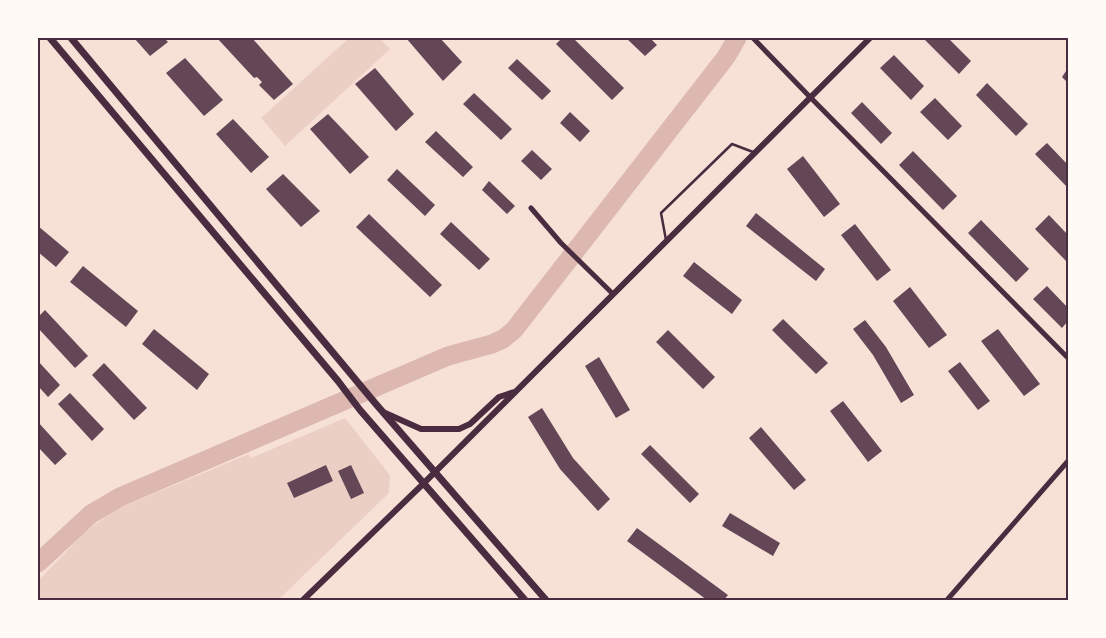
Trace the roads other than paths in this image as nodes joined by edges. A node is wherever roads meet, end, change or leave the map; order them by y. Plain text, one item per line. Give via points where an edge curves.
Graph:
1 (50, 38) edge
2 (72, 38) edge
3 (754, 38) edge
4 (870, 38) edge
5 (810, 98) junction
6 (755, 152) junction
7 (531, 208) dead end
8 (666, 241) junction
9 (613, 294) junction
10 (1068, 358) edge
11 (516, 392) junction
12 (381, 410) junction
13 (1068, 461) edge
14 (434, 473) junction
15 (423, 484) junction
16 (303, 600) edge
17 (525, 600) edge
18 (546, 600) edge
19 (947, 600) edge

1 - 15 main road
2 - 12 main road
3 - 5 street
4 - 5 street
5 - 6 street
5 - 10 street
6 - 8 street
6 - 8 lane via 732,144 666,209 661,214
7 - 9 street
8 - 9 street
9 - 11 street
11 - 12 street via 499,397 470,424 459,429 421,429
11 - 14 street
12 - 14 main road
13 - 19 street
14 - 15 street
14 - 18 main road
15 - 16 street
15 - 17 main road

